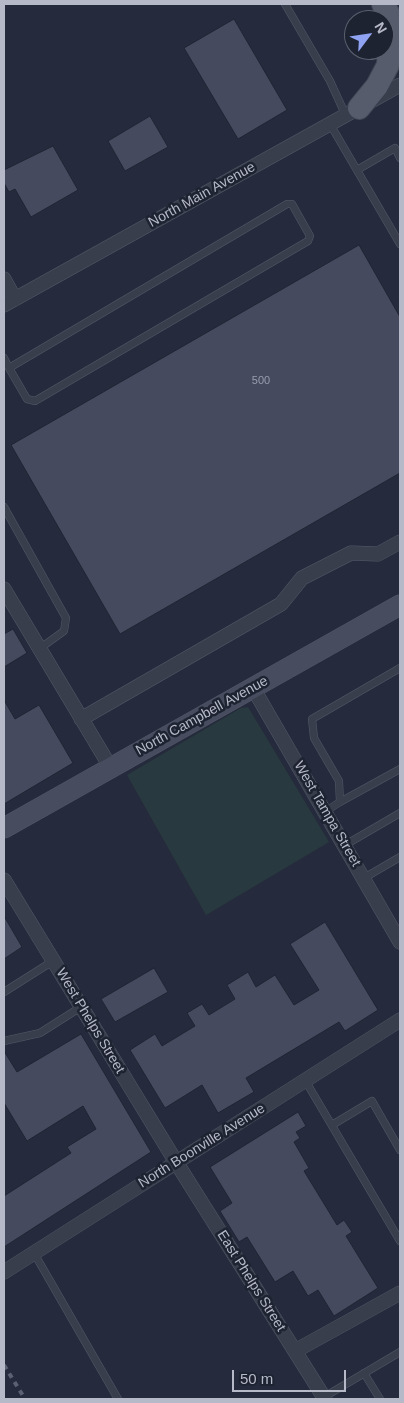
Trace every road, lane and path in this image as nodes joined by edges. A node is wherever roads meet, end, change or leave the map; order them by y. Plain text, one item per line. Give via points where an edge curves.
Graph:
1 (286, 4) edge
2 (383, 4) edge
3 (400, 34) edge
4 (388, 60) edge
5 (400, 85) edge
6 (353, 112) junction
7 (330, 124) junction
8 (400, 158) edge
9 (357, 170) junction
10 (400, 244) edge
11 (4, 279) edge
12 (10, 302) edge
13 (4, 358) edge
14 (9, 368) junction
15 (4, 507) edge
16 (400, 542) edge
17 (4, 589) edge
18 (400, 605) edge
19 (39, 649) junction
20 (400, 668) edge
21 (253, 688) junction
22 (81, 719) junction
23 (111, 768) junction
24 (400, 768) edge
25 (340, 802) junction
26 (326, 811) junction
27 (400, 813) edge
28 (4, 828) edge
29 (345, 845) junction
30 (400, 858) edge
31 (364, 878) junction
32 (4, 880) edge
33 (400, 942) edge
34 (53, 961) junction
35 (4, 992) edge
36 (81, 1007) junction
37 (400, 1020) edge
38 (4, 1041) edge
39 (304, 1080) junction
40 (332, 1125) junction
41 (400, 1150) edge
42 (176, 1162) junction
43 (400, 1241) edge
44 (34, 1253) junction
45 (4, 1272) edge
46 (400, 1293) edge
47 (295, 1351) junction
48 (400, 1352) edge
49 (364, 1373) junction
50 (324, 1398) edge
51 (118, 1399) edge
52 (380, 1399) edge

1 - 6 lane via 330,81
2 - 3 main road
4 - 6 main road via 377,86
5 - 6 street, North Main Avenue
6 - 7 street, North Main Avenue
7 - 9 lane
7 - 12 street, North Main Avenue
8 - 9 lane via 395,148
9 - 10 lane
11 - 12 street
13 - 14 lane
14 - 14 lane via 27,399 35,401 308,241 310,236 292,204 287,204
15 - 19 lane via 66,618 64,632
16 - 22 street via 378,554 351,553 302,578 281,604
17 - 19 street
18 - 21 main road, North Campbell Avenue
19 - 22 street
20 - 25 lane via 312,719 314,738 339,780
21 - 23 main road, North Campbell Avenue
21 - 26 street, West Tampa Street
22 - 23 street
23 - 28 main road, North Campbell Avenue
24 - 25 lane
25 - 26 lane
26 - 29 street, West Tampa Street
27 - 29 lane
29 - 31 street, West Tampa Street
30 - 31 lane
31 - 33 street, West Tampa Street
32 - 34 street, West Phelps Street
34 - 35 lane
34 - 36 street, West Phelps Street
36 - 38 lane via 40,1033
36 - 42 street, West Phelps Street
37 - 39 street, North Boonville Avenue
39 - 40 lane
39 - 42 street, North Boonville Avenue
40 - 41 lane via 372,1101
40 - 43 lane
42 - 44 street, North Boonville Avenue
42 - 47 street, East Phelps Street
44 - 45 street, North Boonville Avenue
44 - 51 lane
46 - 47 street
47 - 50 street, East Phelps Street
48 - 49 lane
49 - 50 lane
49 - 52 lane

